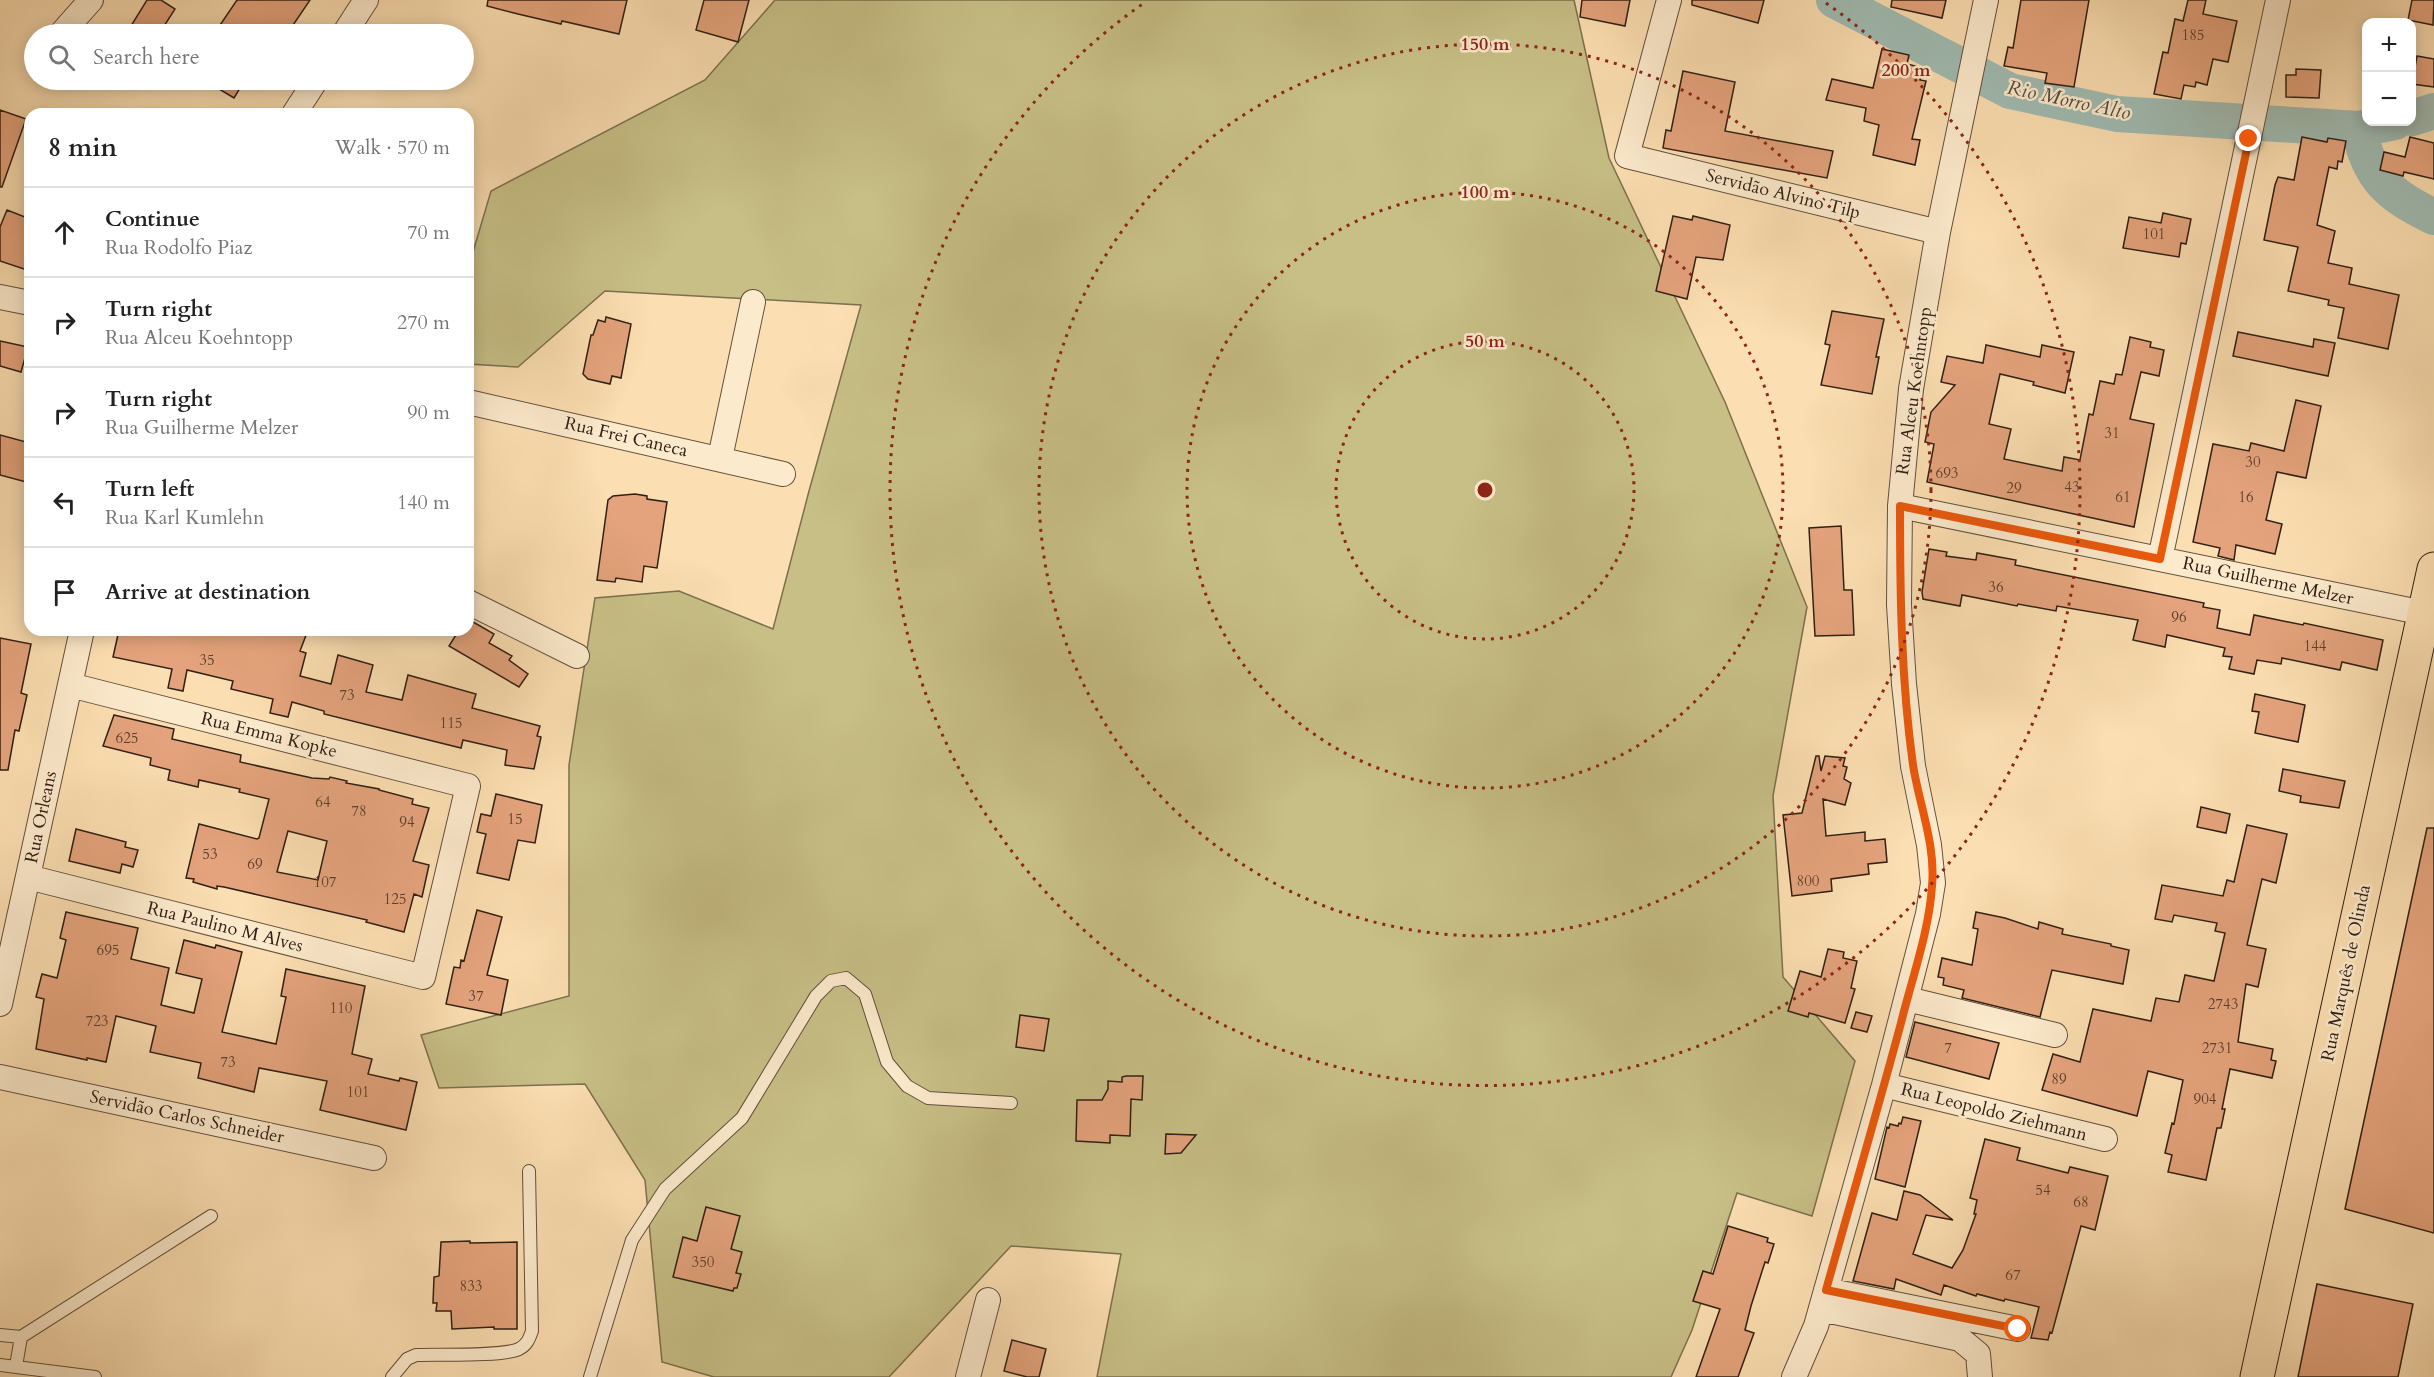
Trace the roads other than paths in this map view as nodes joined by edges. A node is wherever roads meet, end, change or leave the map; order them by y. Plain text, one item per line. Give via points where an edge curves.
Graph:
1 (91, 0) edge
2 (366, 0) edge
3 (1670, 0) edge
4 (1986, 0) edge
5 (2278, 0) edge
6 (70, 24) edge
7 (350, 24) edge
8 (310, 90) edge
9 (298, 108) edge
10 (1938, 232) junction
11 (0, 297) edge
12 (24, 302) edge
13 (753, 302) dead end
14 (474, 403) edge
15 (720, 458) junction
16 (783, 474) dead end
17 (1900, 506) junction
18 (2160, 559) junction
19 (2434, 569) edge
20 (474, 605) edge
21 (2424, 613) junction
22 (81, 636) edge
23 (577, 656) dead end
24 (70, 685) junction
25 (28, 877) junction
26 (423, 977) joint
27 (1907, 999) junction
28 (0, 1004) edge
29 (2055, 1035) dead end
30 (0, 1077) edge
31 (1884, 1085) junction
32 (1011, 1103) dead end
33 (2105, 1139) dead end
34 (374, 1158) dead end
35 (529, 1171) dead end
36 (212, 1216) dead end
37 (1824, 1299) junction
38 (988, 1300) dead end
39 (2018, 1329) dead end
40 (0, 1335) edge
41 (21, 1337) junction
42 (0, 1365) edge
43 (16, 1366) junction
44 (95, 1377) edge
45 (392, 1377) edge
46 (590, 1377) edge
47 (968, 1377) edge
48 (1794, 1377) edge
49 (1980, 1377) edge
50 (2257, 1377) edge

1 - 6 street
2 - 7 street
3 - 10 street, Servidão Alvino Tilp via 1627,156
4 - 10 street, Rua Alceu Koehntopp
5 - 18 street
8 - 9 street
10 - 17 street, Rua Alceu Koehntopp via 1911,389
11 - 12 street
13 - 15 street
14 - 15 street, Rua Frei Caneca
15 - 16 street, Rua Frei Caneca
17 - 18 street, Rua Guilherme Melzer
17 - 27 street, Rua Alceu Koehntopp via 1899,605 1904,684 1933,883
18 - 21 street, Rua Guilherme Melzer
19 - 21 main road, Rua Marquês de Olinda
20 - 23 street
21 - 50 main road, Rua Marquês de Olinda
22 - 24 street, Rua Orleans
24 - 25 street, Rua Orleans
24 - 26 street, Rua Emma Kopke via 468,786
25 - 26 street, Rua Paulino M Alves
25 - 28 street, Rua Orleans
27 - 29 street
27 - 31 street, Rua Alceu Koehntopp
30 - 34 street, Servidão Carlos Schneider
31 - 33 street, Rua Leopoldo Ziehmann
31 - 37 street, Rua Alceu Koehntopp
32 - 46 lane via 928,1098 907,1086 887,1062 865,994 846,978 831,981 816,996 742,1118 665,1190 632,1239
35 - 45 lane via 532,1331 528,1342 502,1353 416,1355 402,1363
36 - 41 lane
37 - 39 street
37 - 48 street, Rua Alceu Koehntopp
37 - 49 street via 1960,1339 1978,1354
38 - 47 street
40 - 41 lane
41 - 43 lane
42 - 43 lane
43 - 44 lane

